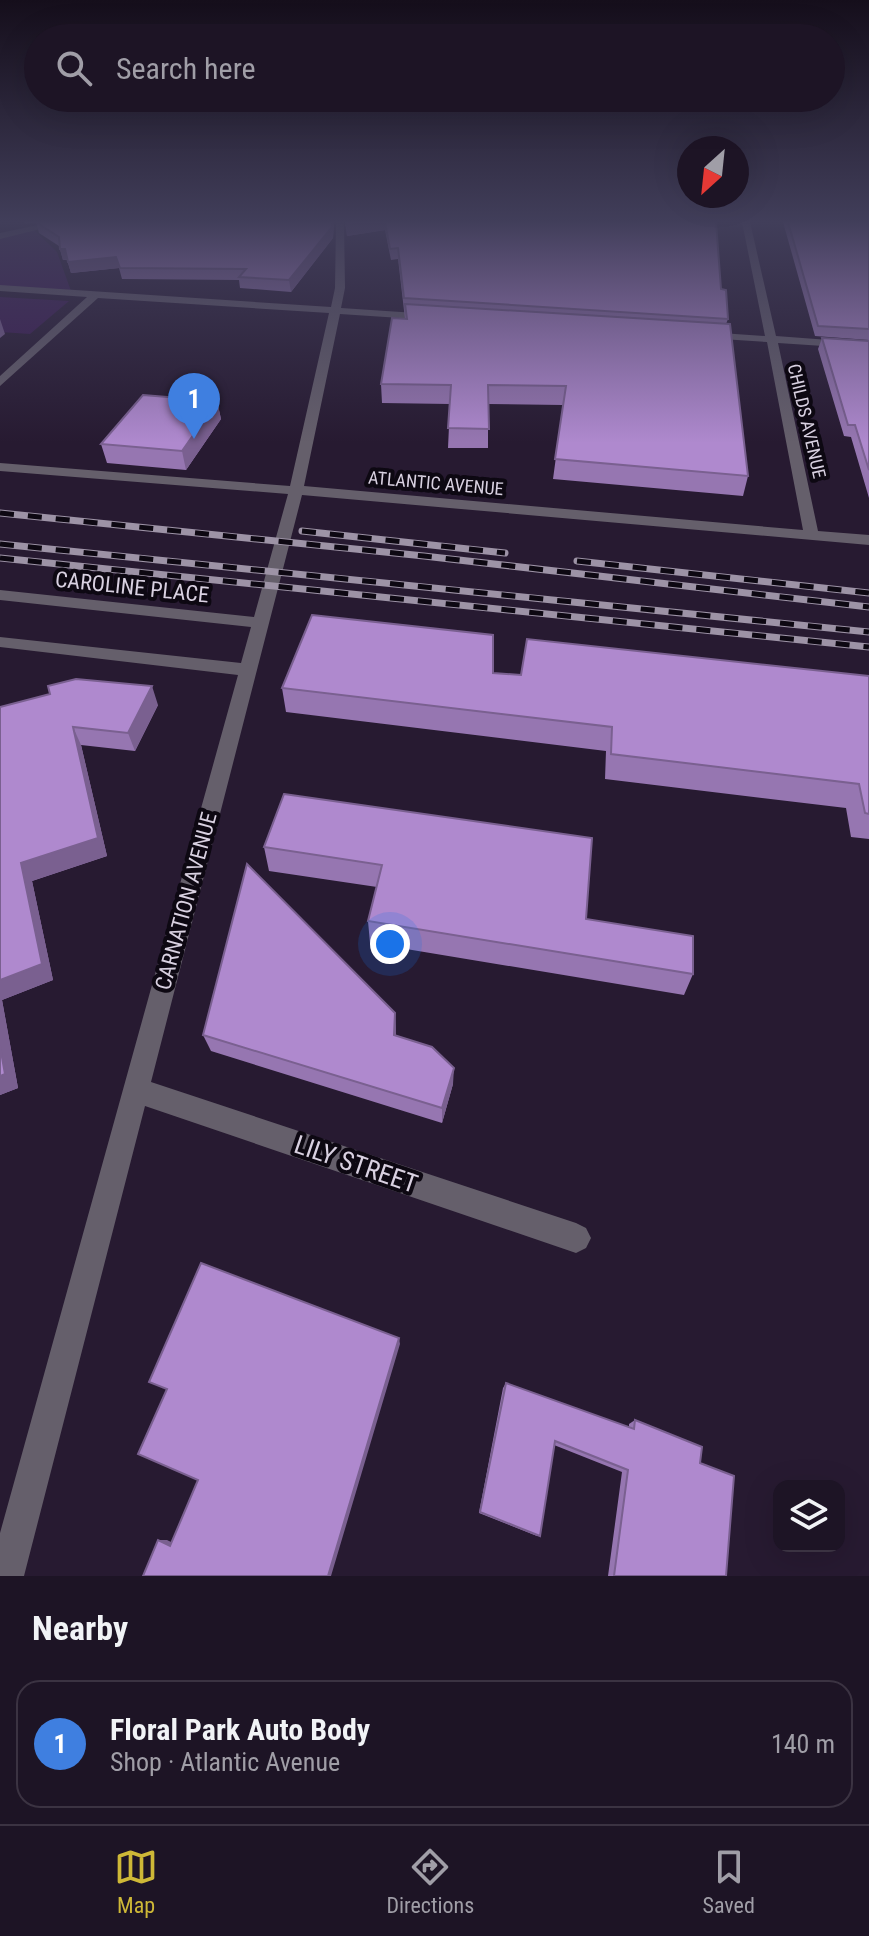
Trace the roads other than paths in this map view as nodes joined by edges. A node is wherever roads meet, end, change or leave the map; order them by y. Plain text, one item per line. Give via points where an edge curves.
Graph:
1 (94, 296) edge
2 (119, 296) edge
3 (339, 296) edge
4 (762, 296) edge
5 (336, 310) junction
6 (441, 317) edge
7 (693, 334) edge
8 (771, 339) junction
9 (869, 346) edge
10 (0, 382) edge
11 (0, 467) edge
12 (296, 490) junction
13 (811, 535) junction
14 (869, 540) edge
15 (0, 595) edge
16 (260, 623) junction
17 (0, 642) edge
18 (248, 670) junction
19 (136, 1090) junction
20 (576, 1238) dead end
21 (6, 1576) edge

1 - 10 street
2 - 5 street
3 - 5 street, CARNATION AVENUE
4 - 8 street, CHILDS AVENUE
5 - 6 street
5 - 12 street, CARNATION AVENUE
7 - 8 street
8 - 9 street
8 - 13 street, CHILDS AVENUE
11 - 12 street, ATLANTIC AVENUE
12 - 13 street, ATLANTIC AVENUE
12 - 16 street, CARNATION AVENUE
13 - 14 street, ATLANTIC AVENUE
15 - 16 street, CAROLINE PLACE
16 - 18 street, CARNATION AVENUE
17 - 18 street
18 - 19 street, CARNATION AVENUE
19 - 20 street, LILY STREET
19 - 21 street, CARNATION AVENUE

